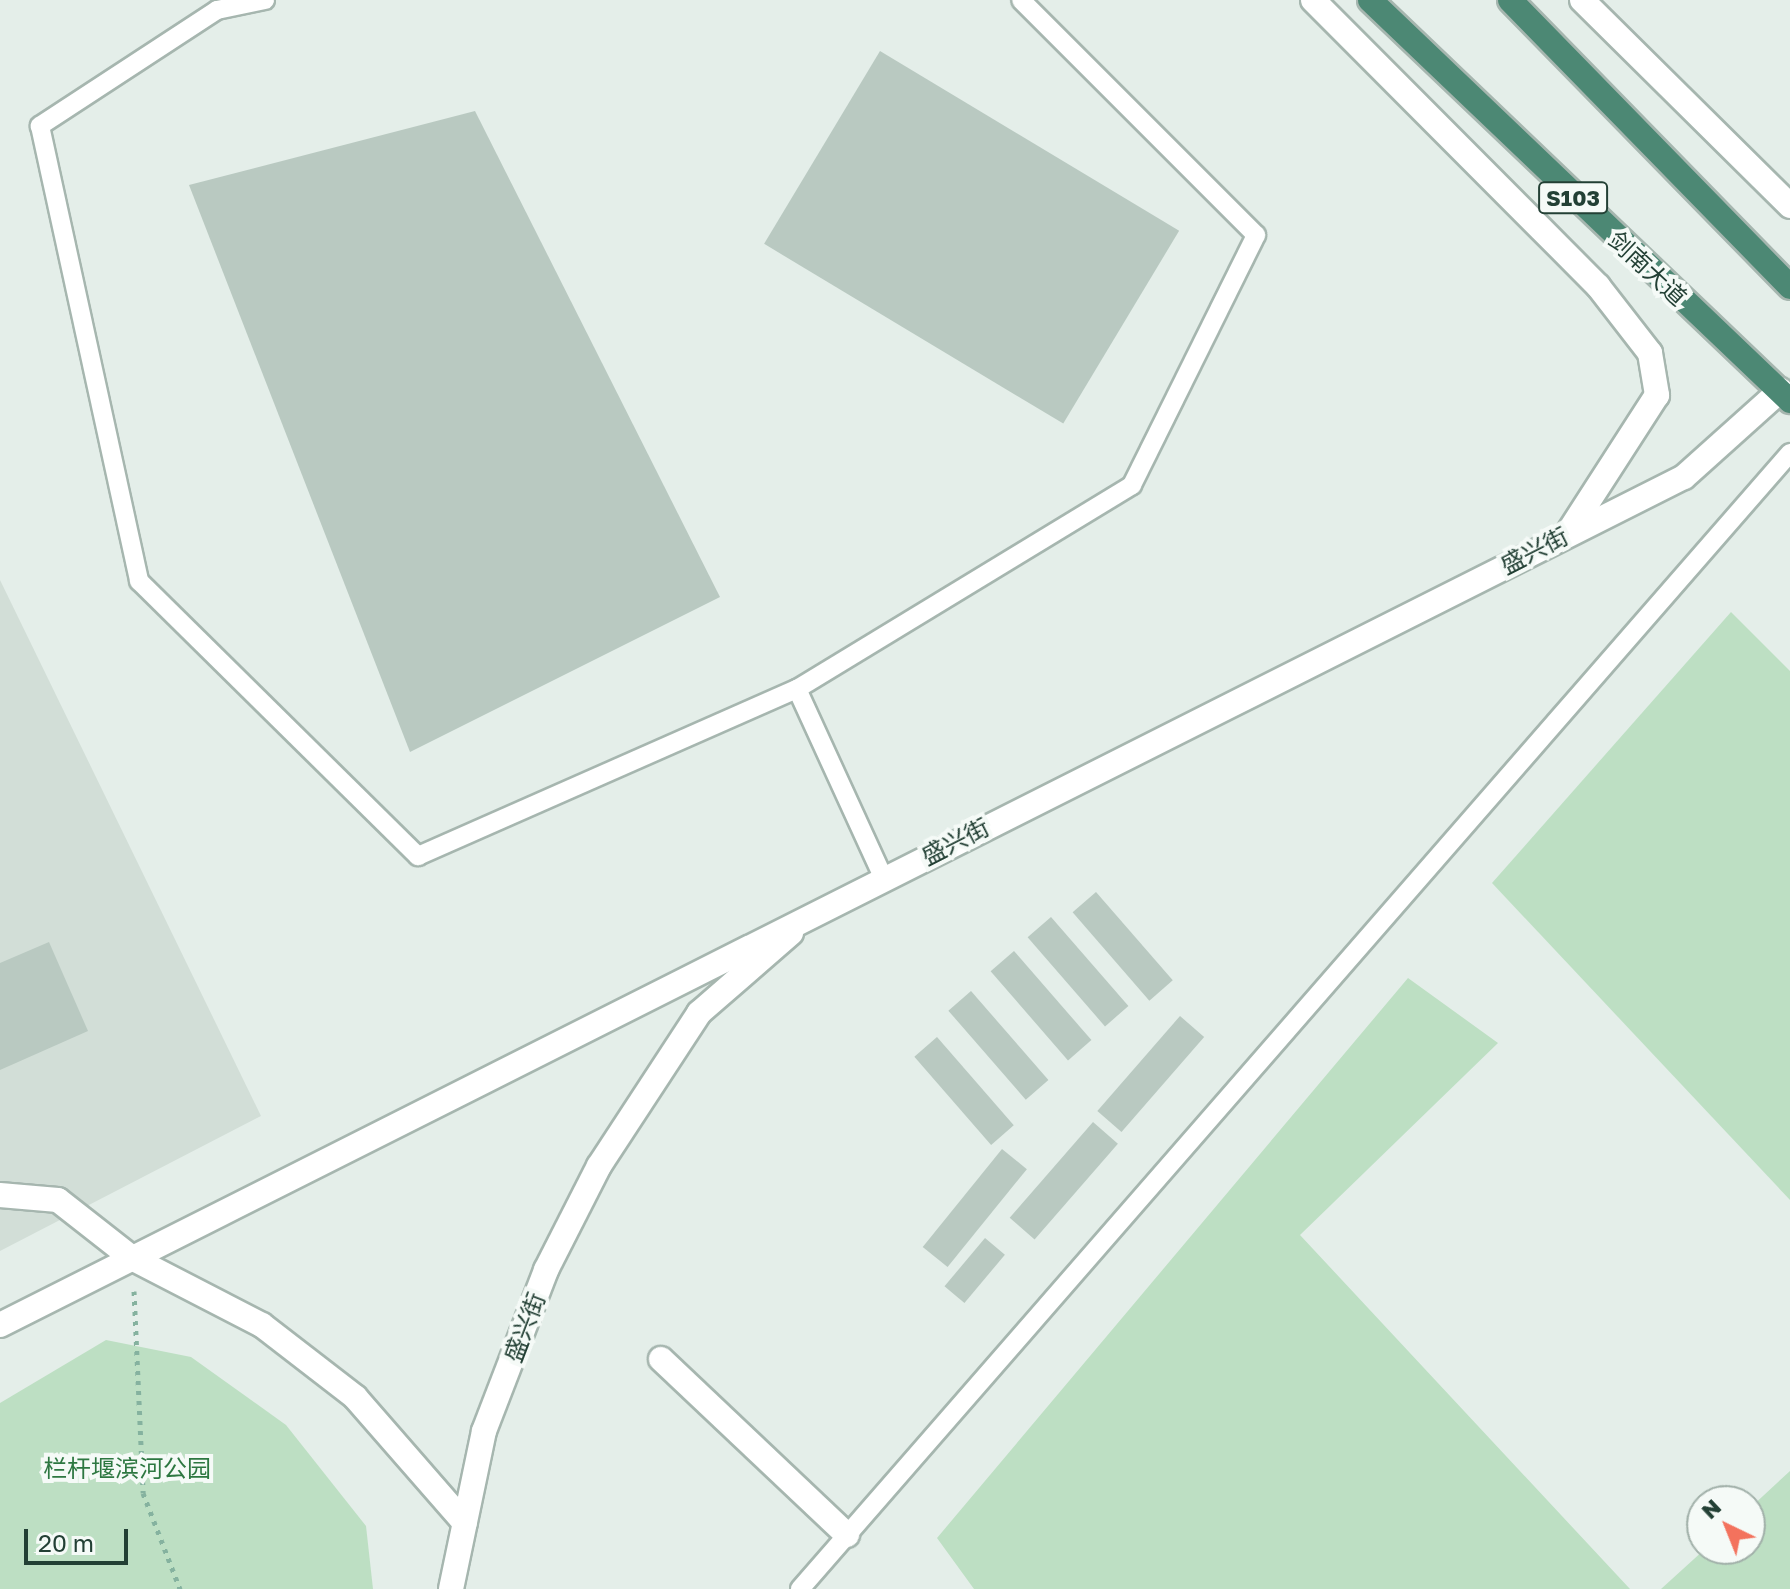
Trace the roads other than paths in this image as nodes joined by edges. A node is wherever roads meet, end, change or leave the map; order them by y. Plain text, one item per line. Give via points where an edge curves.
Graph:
1 (265, 0) edge
2 (1021, 0) edge
3 (1313, 0) edge
4 (1370, 0) edge
5 (1510, 0) edge
6 (1582, 0) edge
7 (1790, 206) edge
8 (1790, 287) edge
9 (1785, 396) edge
10 (1790, 453) edge
11 (1568, 533) junction
12 (797, 689) junction
13 (883, 877) junction
14 (818, 912) junction
15 (0, 1195) edge
16 (132, 1258) junction
17 (0, 1325) edge
18 (661, 1359) dead end
19 (465, 1523) junction
20 (847, 1535) junction
21 (451, 1589) edge
22 (800, 1589) edge

1 - 12 lane via 217,10 40,126 139,581 418,856
2 - 12 lane via 1256,235 1132,485
3 - 11 street via 1598,286 1650,353 1657,395
4 - 9 highway, 剑南大道 / S103
5 - 8 highway
6 - 7 street
9 - 11 street, 盛兴街 via 1684,477
10 - 20 lane
11 - 13 street, 盛兴街
12 - 13 lane
13 - 14 street, 盛兴街
14 - 16 street
14 - 19 street, 盛兴街 via 699,1013 599,1166 500,1389
15 - 16 street via 58,1200
16 - 17 street
16 - 19 street via 262,1325 310,1359 355,1397
18 - 20 street
19 - 21 street, 盛兴街
20 - 22 lane

